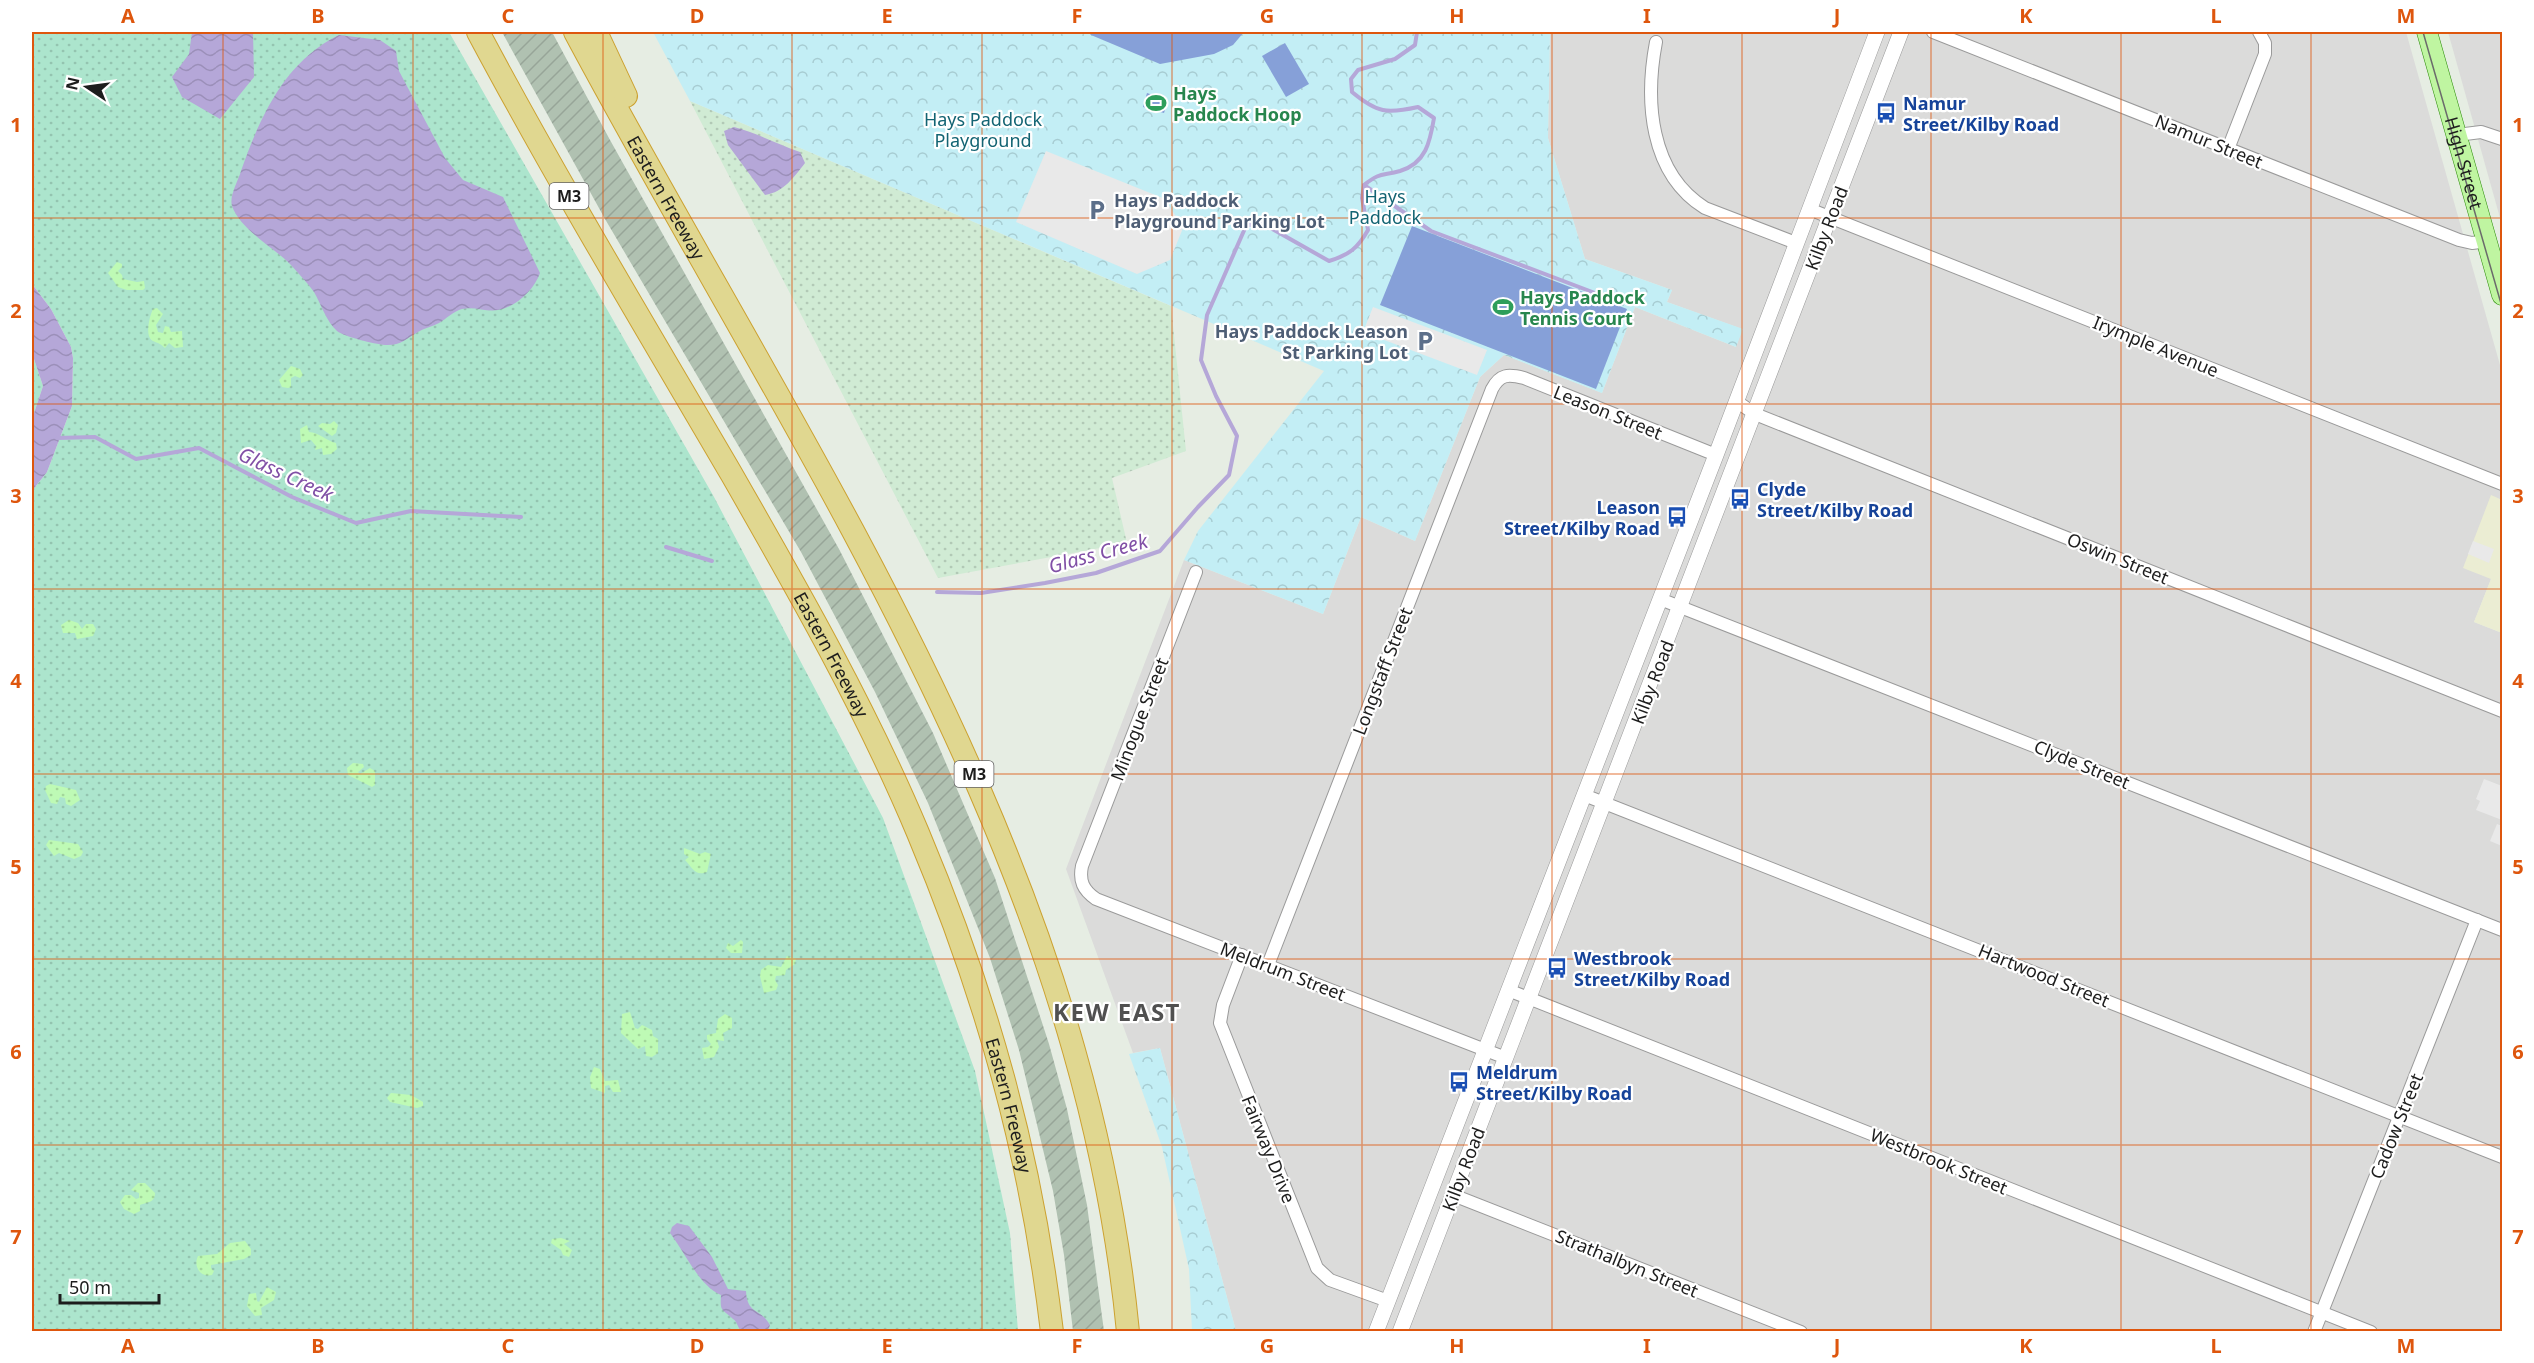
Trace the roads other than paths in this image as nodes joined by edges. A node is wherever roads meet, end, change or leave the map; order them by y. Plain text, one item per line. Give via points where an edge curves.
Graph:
1 (478, 32) edge
2 (575, 32) edge
3 (596, 32) edge
4 (1877, 32) edge
5 (1901, 32) edge
6 (1933, 32) edge
7 (2259, 32) edge
8 (2427, 32) edge
9 (1656, 42) dead end
10 (2457, 135) junction
11 (2502, 140) edge
12 (2228, 149) junction
13 (1809, 209) junction
14 (1830, 217) junction
15 (2488, 241) junction
16 (1796, 243) junction
17 (701, 261) junction
18 (2502, 295) edge
19 (1499, 378) joint
20 (1736, 401) junction
21 (1755, 414) junction
22 (1716, 455) junction
23 (2502, 484) edge
24 (1196, 572) dead end
25 (1660, 599) junction
26 (1681, 606) junction
27 (2502, 711) edge
28 (1584, 795) junction
29 (1605, 802) junction
30 (1082, 866) joint
31 (2477, 920) junction
32 (2502, 930) edge
33 (1242, 955) junction
34 (1268, 965) junction
35 (1508, 990) junction
36 (1530, 999) junction
37 (1485, 1051) junction
38 (1506, 1058) junction
39 (2400, 1116) junction
40 (2502, 1157) edge
41 (1453, 1195) junction
42 (1388, 1301) junction
43 (2321, 1312) junction
44 (1052, 1332) edge
45 (1128, 1332) edge
46 (1376, 1332) edge
47 (1400, 1332) edge
48 (1801, 1332) edge
49 (2314, 1332) edge
50 (2371, 1332) edge

1 - 44 highway, Eastern Freeway / M3 via 815,621 917,831 950,913 1000,1060 1033,1198
2 - 17 highway, Eastern Freeway / M3
3 - 17 highway
4 - 13 street, Kilby Road
5 - 14 street, Kilby Road
6 - 12 street, Namur Street
7 - 12 street via 2265,54
8 - 10 main road, High Street
9 - 16 street via 1652,118 1676,183 1705,208
10 - 11 street via 2481,132
10 - 15 main road, High Street
12 - 15 street, Namur Street via 2459,240
13 - 14 street, Irymple Avenue
13 - 16 street, Kilby Road
14 - 21 street, Kilby Road
14 - 23 street, Irymple Avenue
15 - 18 main road, High Street
16 - 20 street, Kilby Road
17 - 45 highway, Eastern Freeway / M3 via 835,497 916,651 973,771 1019,882 1054,978 1094,1126 1116,1238
19 - 22 street, Leason Street via 1524,378
19 - 34 street, Longstaff Street via 1470,443
20 - 21 street, Oswin Street
20 - 22 street, Kilby Road
21 - 26 street, Kilby Road
21 - 27 street, Oswin Street
22 - 25 street, Kilby Road
24 - 30 street, Minogue Street
25 - 26 street, Clyde Street
25 - 28 street, Kilby Road
26 - 29 street, Kilby Road
26 - 31 street, Clyde Street
28 - 29 street, Hartwood Street
28 - 35 street, Kilby Road
29 - 36 street, Kilby Road
29 - 39 street, Hartwood Street
30 - 33 street, Meldrum Street via 1084,889 1096,898
31 - 32 street, Clyde Street
31 - 39 street, Cadow Street
33 - 34 street, Meldrum Street
33 - 42 street, Fairway Drive via 1220,1023 1317,1268 1330,1280
34 - 37 street, Meldrum Street
35 - 36 street, Westbrook Street
35 - 37 street, Kilby Road
36 - 38 street, Kilby Road
36 - 43 street, Westbrook Street
37 - 38 street, Meldrum Street
37 - 42 street, Kilby Road
38 - 41 street, Kilby Road
39 - 40 street, Hartwood Street
39 - 43 street, Cadow Street
41 - 47 street, Kilby Road
41 - 48 street, Strathalbyn Street
42 - 46 street, Kilby Road
43 - 49 street, Cadow Street
43 - 50 street, Westbrook Street

